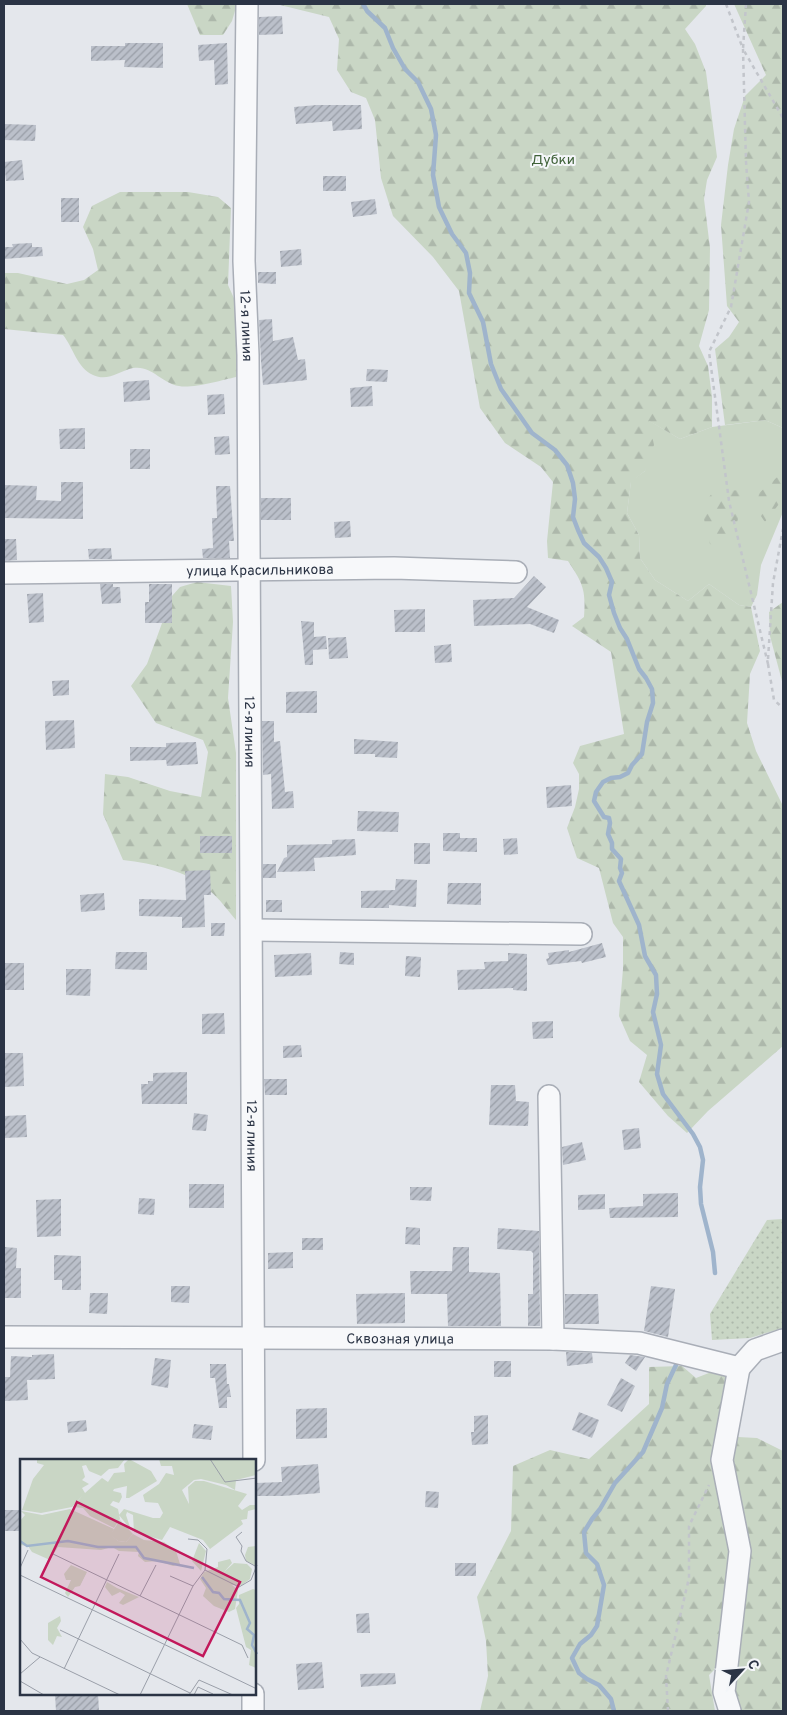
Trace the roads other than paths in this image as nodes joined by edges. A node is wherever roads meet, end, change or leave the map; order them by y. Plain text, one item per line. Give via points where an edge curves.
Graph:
1 (247, 4) edge
2 (248, 570) junction
3 (516, 572) dead end
4 (4, 573) edge
5 (252, 930) junction
6 (581, 934) dead end
7 (549, 1096) dead end
8 (4, 1337) edge
9 (254, 1338) junction
10 (553, 1339) junction
11 (783, 1340) edge
12 (739, 1368) junction
13 (254, 1459) edge
14 (253, 1695) edge
15 (253, 1711) edge
16 (730, 1711) edge

1 - 2 street, 12-я линия via 244,262 248,355
2 - 3 street, улица Красильникова via 394,568
2 - 4 street, улица Красильникова
2 - 5 street, 12-я линия
5 - 6 street
5 - 9 street, 12-я линия
7 - 10 street
8 - 9 street, Сквозная улица
9 - 10 street, Сквозная улица
9 - 13 street, 12-я линия
10 - 12 street, Сквозная улица via 639,1343
11 - 12 street via 755,1350
12 - 16 street via 722,1460 740,1551 724,1692
14 - 15 street

